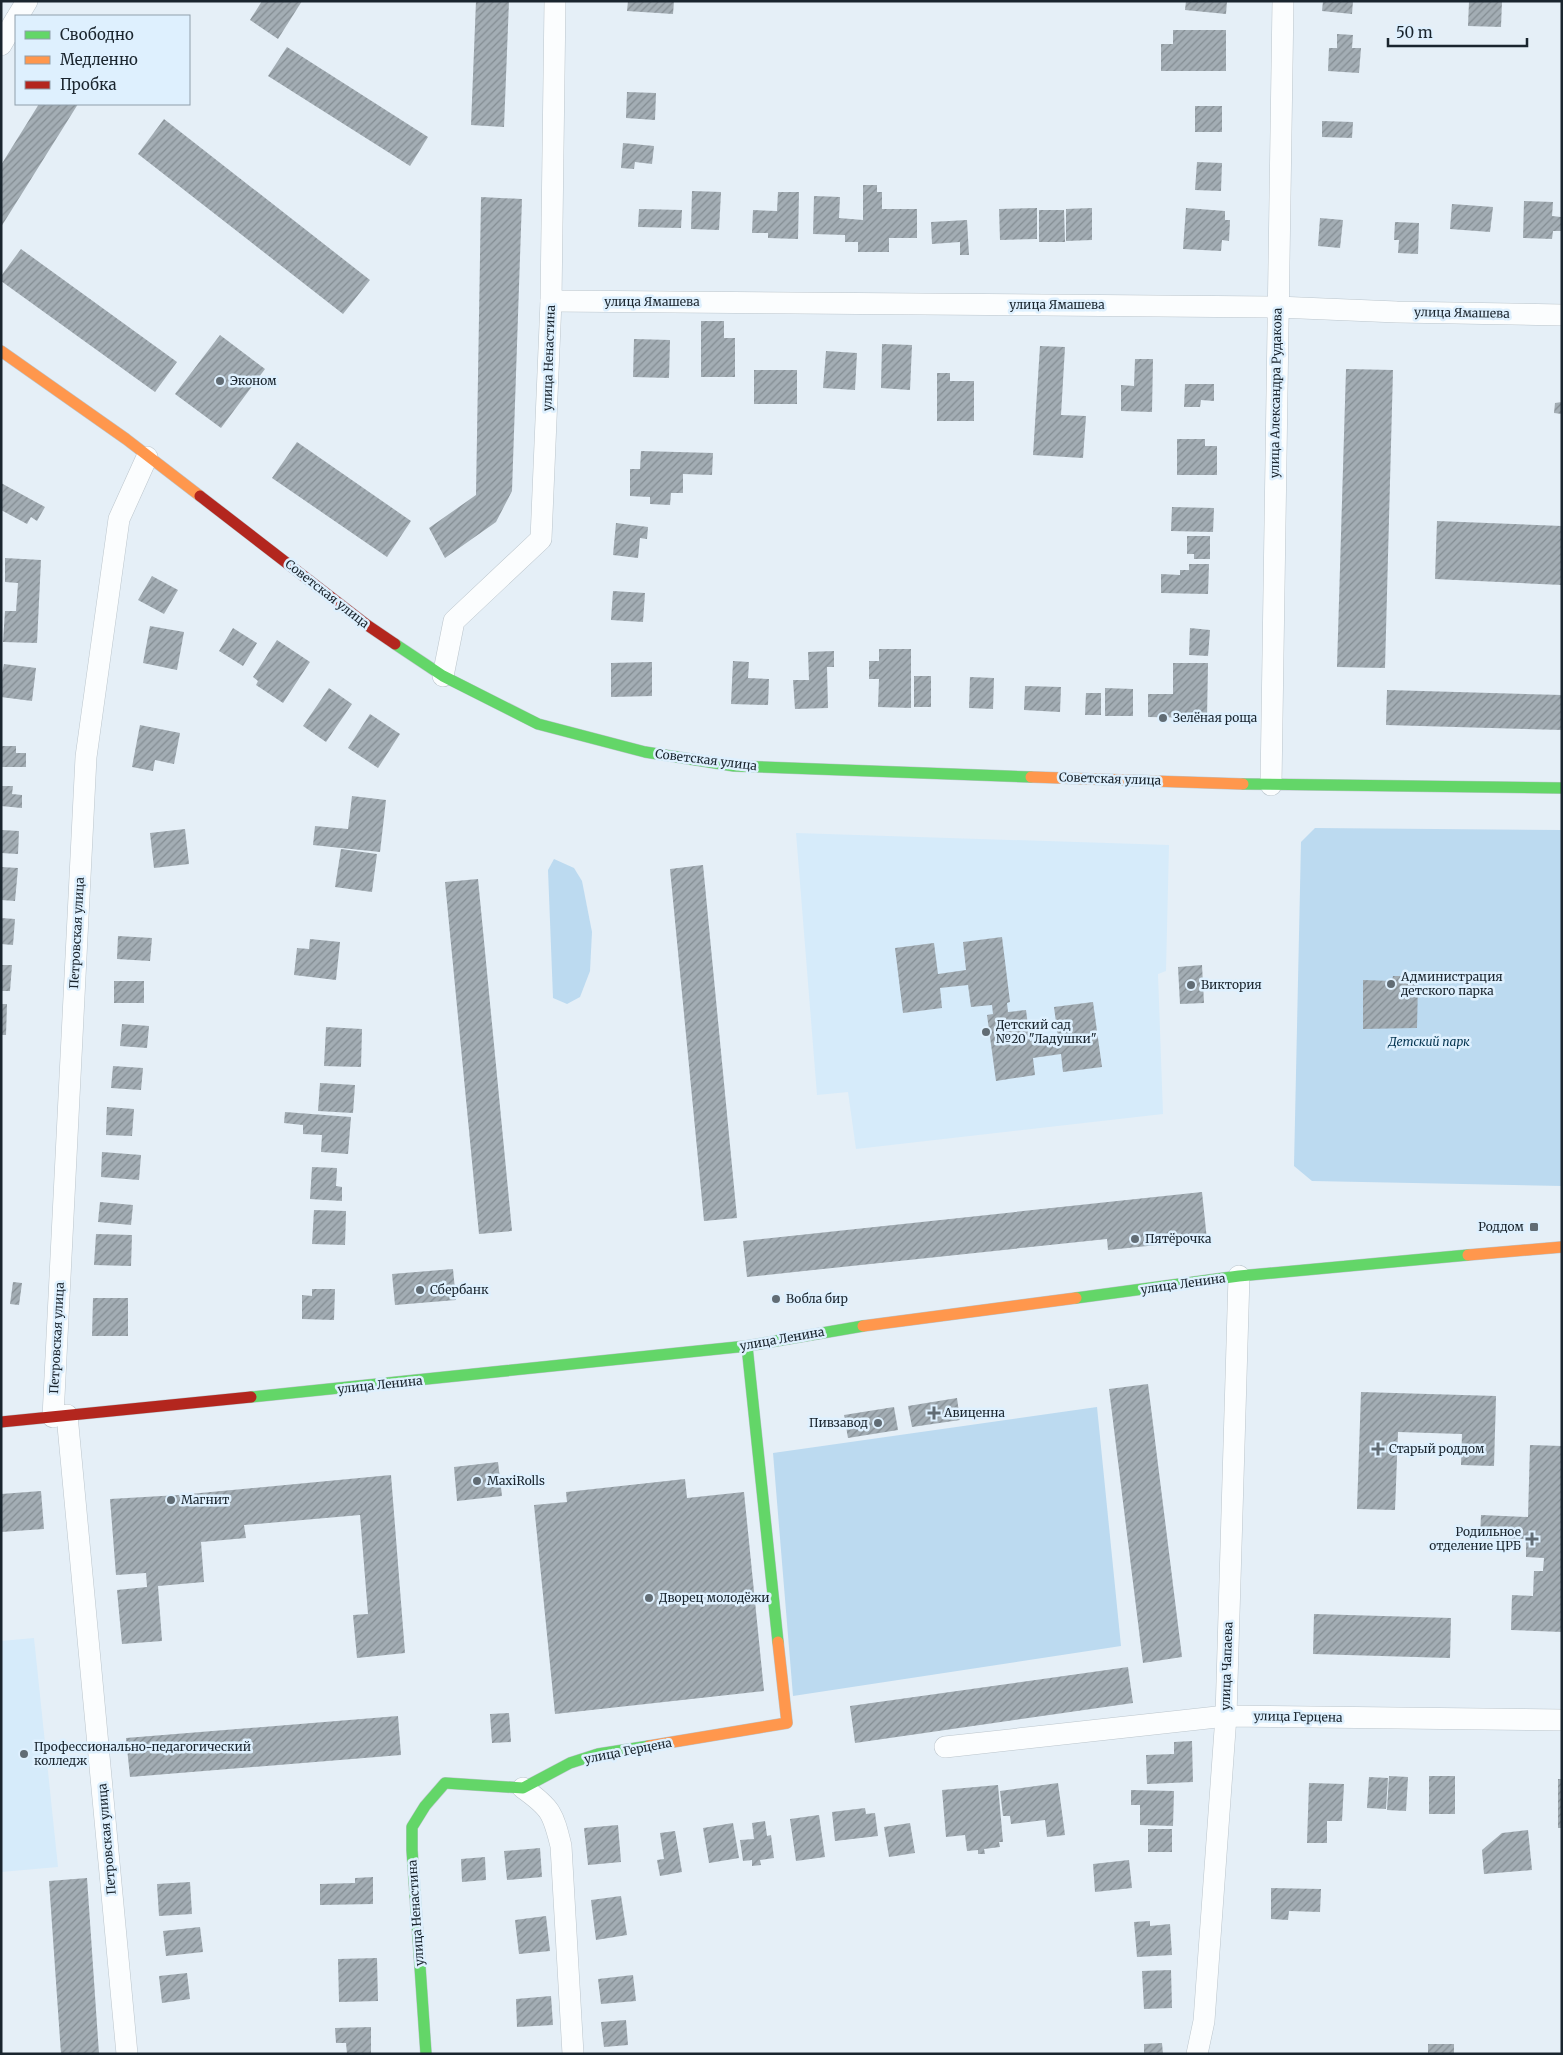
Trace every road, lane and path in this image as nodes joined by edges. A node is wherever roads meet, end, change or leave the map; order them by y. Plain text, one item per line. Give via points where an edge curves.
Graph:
1 (27, 1) edge
2 (555, 1) edge
3 (1283, 1) edge
4 (19, 15) edge
5 (15, 21) edge
6 (1, 45) edge
7 (551, 301) junction
8 (1277, 307) junction
9 (1562, 315) edge
10 (1, 351) edge
11 (147, 458) junction
12 (443, 676) junction
13 (1270, 785) junction
14 (1562, 788) edge
15 (1562, 1247) edge
16 (1239, 1276) junction
17 (747, 1346) junction
18 (60, 1416) junction
19 (1, 1422) edge
20 (1226, 1716) junction
21 (1562, 1720) edge
22 (945, 1747) dead end
23 (523, 1788) junction
24 (127, 2054) edge
25 (426, 2054) edge
26 (573, 2054) edge
27 (1197, 2054) edge

1 - 4 street
2 - 7 street, улица Ненастина
3 - 8 street, улица Александра Рудакова
5 - 6 street
7 - 8 street, улица Ямашева
7 - 12 street, улица Ненастина via 541,539 454,621
8 - 9 street, улица Ямашева
8 - 13 street, улица Александра Рудакова
10 - 11 street, Советская улица via 126,439
11 - 12 street, Советская улица via 367,625
11 - 18 street, Петровская улица via 119,519 86,757
12 - 13 street, Советская улица via 538,724 645,752 734,766
13 - 14 street, Советская улица
15 - 16 street, улица Ленина
16 - 17 street, улица Ленина via 840,1329
16 - 20 street, улица Чапаева
17 - 18 street, улица Ленина
17 - 23 street, улица Герцена via 787,1724 598,1754 570,1763
18 - 19 street, улица Ленина
18 - 24 street, Петровская улица
20 - 21 street, улица Герцена
20 - 22 street, улица Герцена
20 - 27 street, улица Чапаева via 1204,2021
23 - 25 street, улица Ненастина via 445,1783 412,1826
23 - 26 street via 543,1802 552,1815 561,1846

